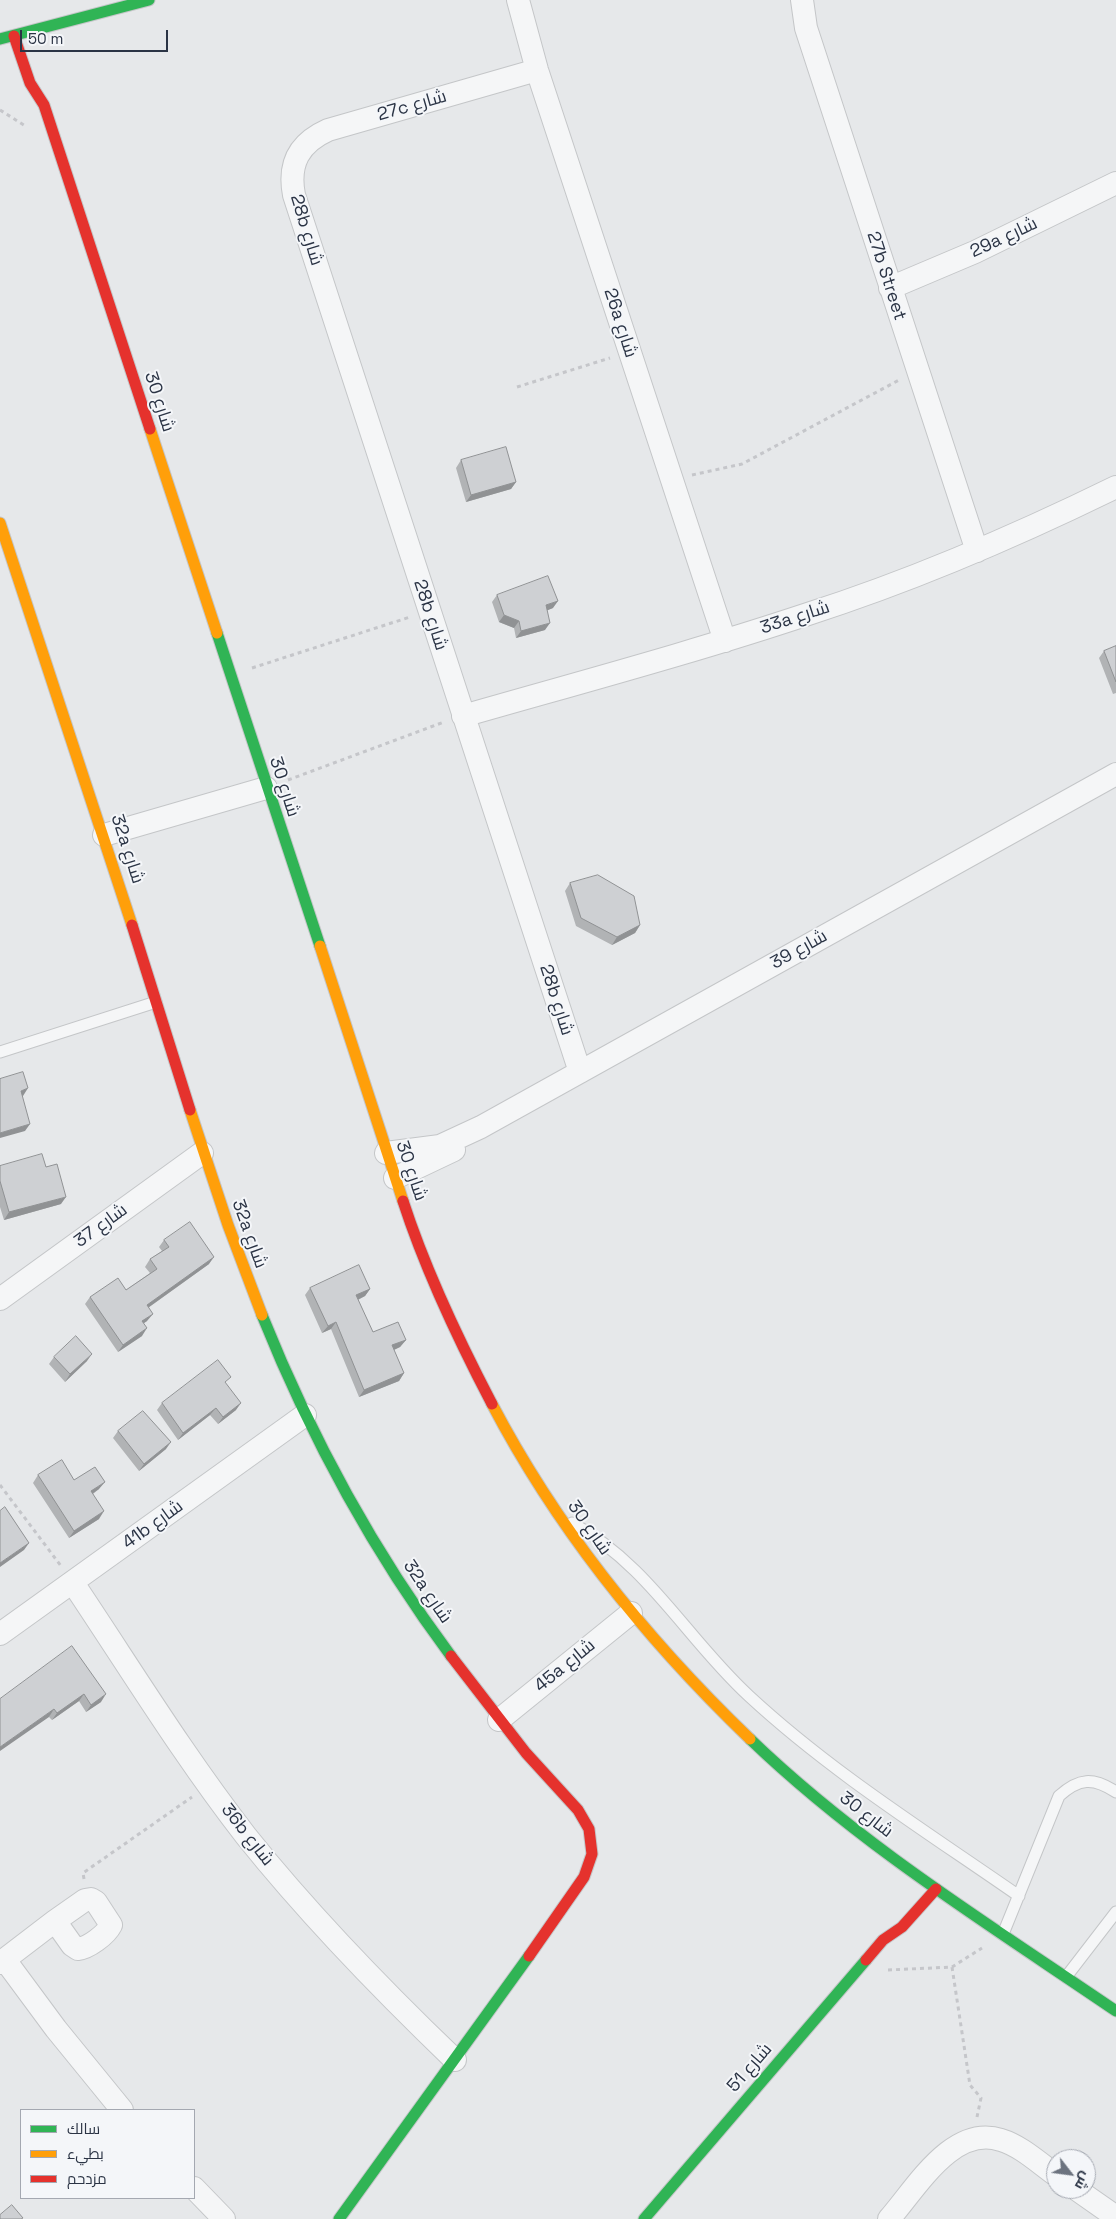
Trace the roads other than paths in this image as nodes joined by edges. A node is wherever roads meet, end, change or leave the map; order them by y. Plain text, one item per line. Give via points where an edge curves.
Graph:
1 (149, 0) edge
2 (802, 0) edge
3 (517, 2) edge
4 (14, 36) junction
5 (0, 39) edge
6 (536, 70) junction
7 (43, 79) dead end
8 (44, 105) junction
9 (296, 157) joint
10 (1116, 183) edge
11 (890, 288) junction
12 (1116, 487) edge
13 (0, 523) edge
14 (977, 551) junction
15 (725, 641) junction
16 (463, 716) junction
17 (1116, 774) edge
18 (266, 788) junction
19 (104, 835) junction
20 (156, 1002) junction
21 (0, 1052) edge
22 (580, 1072) junction
23 (481, 1127) junction
24 (386, 1153) junction
25 (202, 1154) junction
26 (395, 1178) junction
27 (0, 1299) edge
28 (304, 1415) junction
29 (558, 1515) junction
30 (73, 1583) junction
31 (631, 1613) junction
32 (0, 1634) edge
33 (499, 1720) junction
34 (1116, 1792) edge
35 (936, 1889) junction
36 (1019, 1896) junction
37 (1116, 1912) edge
38 (892, 1919) dead end
39 (55, 1921) junction
40 (1003, 1934) junction
41 (883, 1940) junction
42 (2, 1961) edge
43 (1066, 1976) junction
44 (1116, 2010) edge
45 (454, 2060) junction
46 (121, 2109) edge
47 (1046, 2169) edge
48 (195, 2189) edge
49 (1091, 2199) edge
50 (1116, 2216) edge
51 (224, 2219) edge
52 (339, 2219) edge
53 (644, 2219) edge
54 (889, 2219) edge

1 - 4 street via 30,37
2 - 11 street, 27b Street via 806,28
3 - 6 street, 26a شارع
4 - 5 street
4 - 8 street, شارع 30 via 30,84
6 - 9 street, 27c شارع via 328,130 304,145
6 - 15 street, 26a شارع
7 - 8 street, شارع 30
8 - 18 street, شارع 30
9 - 16 street, 28b شارع via 291,182 294,195
10 - 11 street, 29a شارع via 975,252
11 - 14 street, 27b Street
12 - 14 street, 33a شارع
13 - 19 street, 32a شارع
14 - 15 street, 33a شارع via 894,584
15 - 16 street, 33a شارع
16 - 22 street, 28b شارع
17 - 22 street, شارع 39
18 - 19 street
18 - 24 street, شارع 30
19 - 20 street, 32a شارع
20 - 21 lane
20 - 25 street, 32a شارع
22 - 23 street, شارع 39
23 - 24 street, شارع 39 via 440,1146
23 - 26 street, شارع 39 via 450,1152
24 - 26 street, شارع 30
25 - 27 street, شارع 37
25 - 28 street, 32a شارع via 233,1243
26 - 29 street, شارع 30 via 428,1267 464,1350 497,1414
28 - 30 street, 41b شارع
28 - 33 street, 32a شارع via 373,1542 428,1626
29 - 31 street, شارع 30
29 - 36 lane via 593,1534 624,1558 653,1586 711,1658 786,1729 827,1762
30 - 32 street, 41b شارع
30 - 45 street, 36b شارع via 185,1752 246,1835 311,1914
31 - 33 street, 45a شارع
31 - 35 street, شارع 30 via 707,1697 754,1743 920,1883
33 - 45 street, 32a شارع via 585,1819 591,1838 592,1859 580,1885
34 - 36 lane via 1100,1782 1085,1781 1070,1786 1059,1796
35 - 40 street, شارع 30
35 - 41 street, شارع 51 via 902,1927
36 - 40 lane
37 - 43 lane
38 - 41 street, شارع 51
39 - 39 street via 85,1900 94,1900 110,1925 85,1948 74,1948
39 - 42 street
40 - 43 street, شارع 30
41 - 53 street, شارع 51
42 - 46 street
43 - 44 street, شارع 30
45 - 52 street, 32a شارع
47 - 54 street via 1002,2140 973,2137 947,2152
48 - 51 street
49 - 50 street

